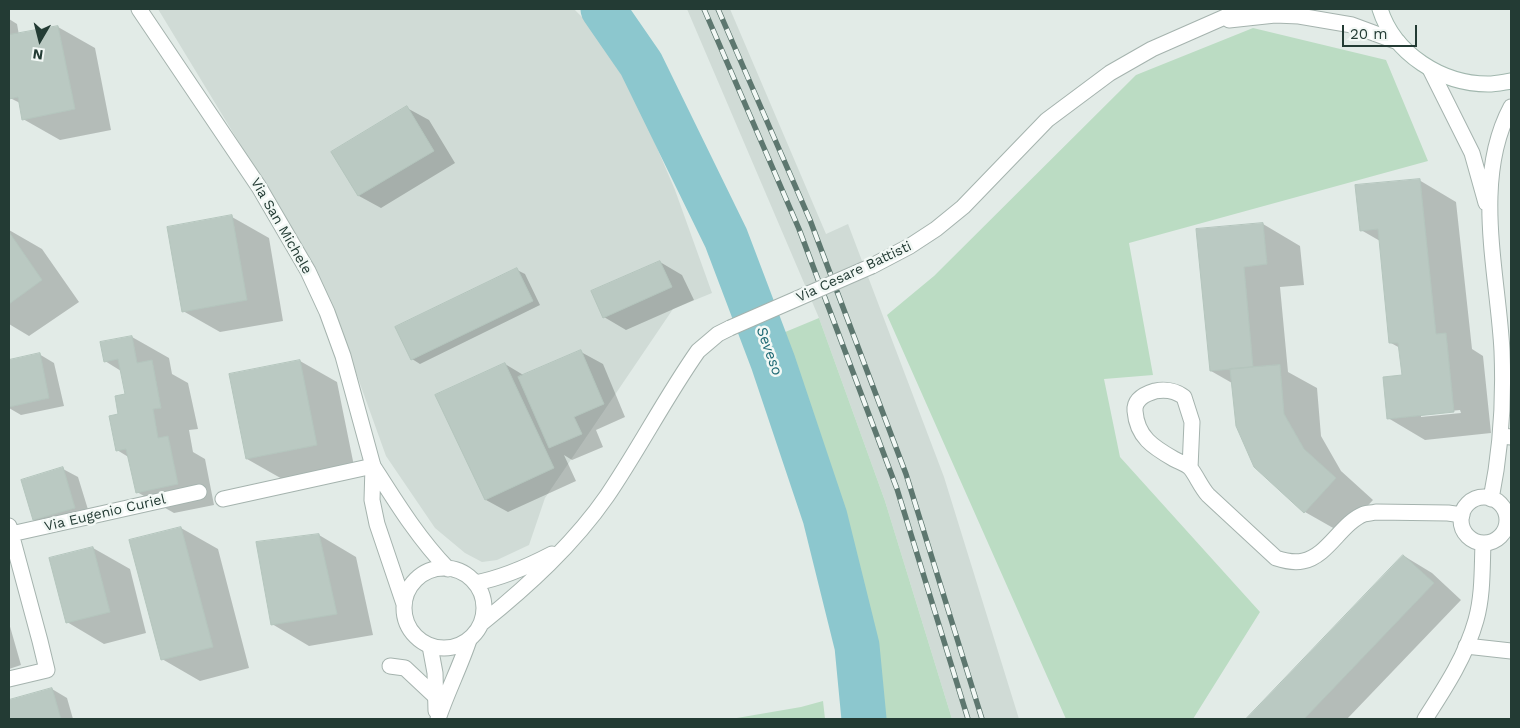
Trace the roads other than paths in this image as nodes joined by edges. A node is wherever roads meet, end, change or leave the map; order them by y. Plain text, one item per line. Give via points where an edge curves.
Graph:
1 (139, 9) edge
2 (1243, 9) edge
3 (1380, 9) edge
4 (1213, 21) junction
5 (1398, 42) junction
6 (1430, 69) junction
7 (1511, 81) edge
8 (1511, 107) edge
9 (1490, 217) junction
10 (1506, 437) edge
11 (373, 466) junction
12 (1190, 468) junction
13 (199, 492) dead end
14 (223, 499) dead end
15 (1492, 499) junction
16 (1462, 515) junction
17 (10, 530) edge
18 (1484, 543) junction
19 (566, 547) junction
20 (448, 569) junction
21 (475, 583) junction
22 (404, 604) junction
23 (482, 623) junction
24 (469, 640) junction
25 (430, 646) junction
26 (1466, 646) junction
27 (1511, 651) edge
28 (390, 666) dead end
29 (9, 679) edge
30 (437, 698) junction
31 (437, 719) edge
32 (1425, 719) edge

1 - 11 street, Via San Michele via 259,187 308,271 343,356
2 - 4 street, Via Cesare Battisti
3 - 5 street
4 - 5 street, Via Cesare Battisti via 1299,16 1352,25
4 - 19 street, Via Cesare Battisti, bridge via 1110,73 1047,120 985,186 936,229 910,246 718,334 698,351 608,496
5 - 6 street
6 - 7 street via 1444,76 1475,83
6 - 9 street via 1472,153
8 - 9 street via 1496,146
9 - 10 street
10 - 15 street
11 - 14 street
11 - 20 street, Via San Michele via 417,534
11 - 22 street, Via San Michele via 372,500 377,524
12 - 12 street via 1192,422 1184,396 1168,390 1146,394 1134,410 1142,436
12 - 16 street via 1214,501 1276,558 1289,562 1304,561 1319,553 1364,514
13 - 17 street, Via Eugenio Curiel
15 - 16 street via 1484,497 1471,502
15 - 18 street via 1505,510 1506,528 1497,539
16 - 18 street via 1466,534
17 - 29 street via 47,670
18 - 26 street via 1476,619
19 - 21 street, Via Cesare Battisti via 496,579
19 - 23 street, Via Cesare Battisti
20 - 21 street via 459,571
20 - 22 street via 440,568 421,576 412,584
21 - 23 street via 484,604
22 - 25 street via 408,626 414,635
23 - 24 street
24 - 25 street via 454,647
24 - 31 street
25 - 30 street
26 - 27 street
26 - 32 street
28 - 30 street via 405,668
30 - 31 street

